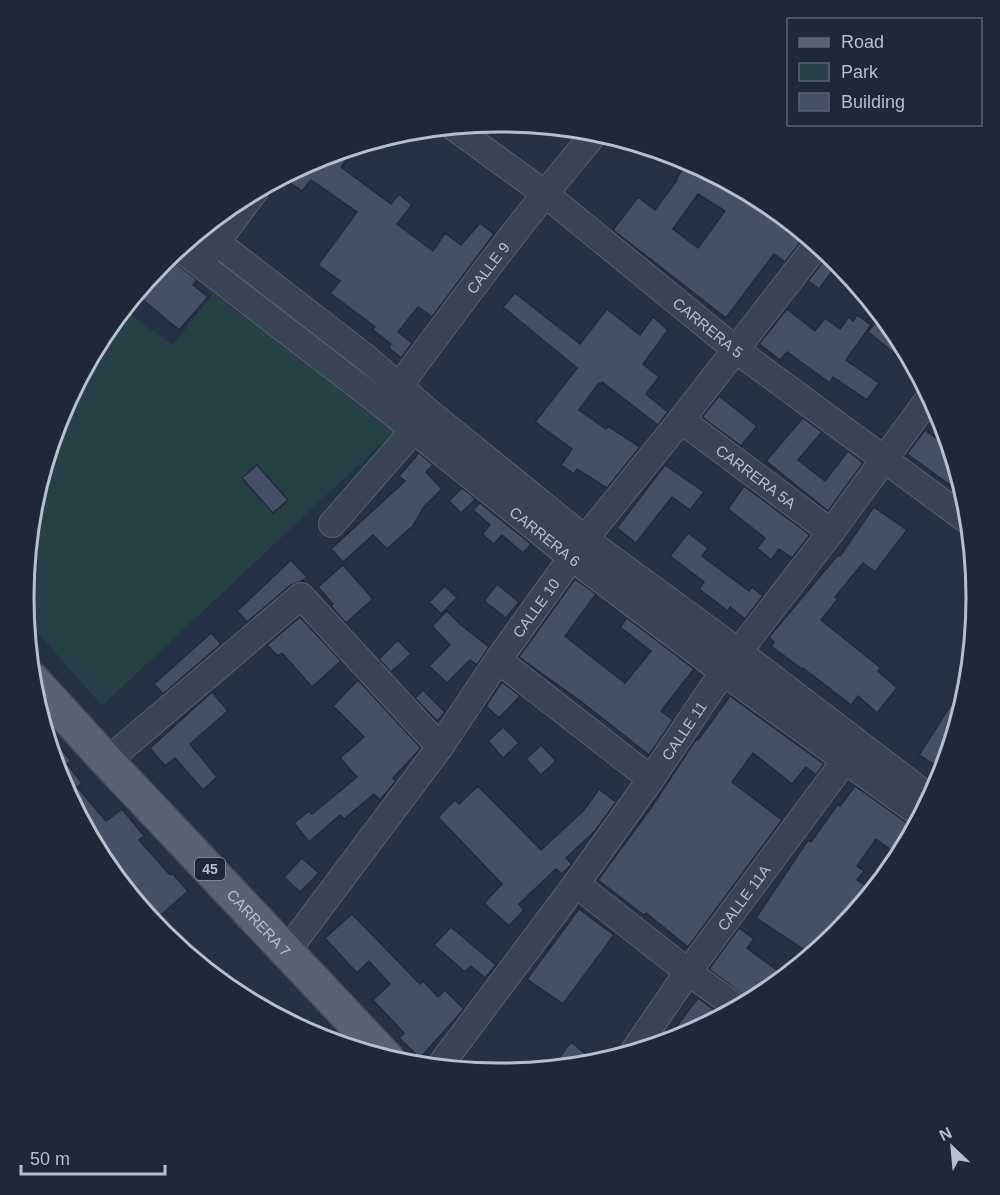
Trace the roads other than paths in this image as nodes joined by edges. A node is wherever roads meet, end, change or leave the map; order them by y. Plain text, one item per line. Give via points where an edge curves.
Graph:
1 (463, 134) edge
2 (589, 141) edge
3 (544, 193) junction
4 (208, 236) edge
5 (812, 252) edge
6 (187, 254) edge
7 (200, 264) junction
8 (736, 350) junction
9 (399, 386) junction
10 (923, 405) edge
11 (384, 406) junction
12 (681, 420) junction
13 (413, 431) junction
14 (884, 459) junction
15 (958, 514) edge
16 (332, 524) dead end
17 (831, 532) junction
18 (578, 548) junction
19 (739, 652) junction
20 (498, 660) junction
21 (723, 672) junction
22 (44, 692) edge
23 (440, 747) junction
24 (852, 752) junction
25 (106, 761) junction
26 (651, 779) junction
27 (922, 793) edge
28 (914, 809) edge
29 (576, 884) junction
30 (287, 951) junction
31 (688, 972) junction
32 (730, 1002) edge
33 (641, 1041) edge
34 (376, 1046) edge
35 (445, 1060) edge

1 - 3 street, CARRERA 5
2 - 3 street, CALLE 9
3 - 8 street, CARRERA 5
3 - 9 street, CALLE 9
4 - 7 street
4 - 9 street, CARRERA 6
5 - 8 street, CALLE 10
6 - 7 street, CARRERA 6
7 - 11 street, CARRERA 6
8 - 12 street, CALLE 10
8 - 14 street, CARRERA 5
9 - 11 street, CALLE 9
9 - 18 street, CARRERA 6
10 - 14 street, CALLE 11
11 - 13 street, CARRERA 6
12 - 17 street, CARRERA 5A
12 - 18 street, CALLE 10
13 - 16 street
13 - 18 street, CARRERA 6
14 - 15 street, CARRERA 5
14 - 17 street, CALLE 11
17 - 19 street, CALLE 11
18 - 19 street, CARRERA 6
18 - 20 street, CALLE 10
18 - 21 street, CARRERA 6
19 - 21 street, CALLE 11
19 - 24 street, CARRERA 6
20 - 23 street, CALLE 10
20 - 26 street
21 - 24 street, CARRERA 6
21 - 26 street, CALLE 11
22 - 25 main road, CARRERA 7 / 45
23 - 25 street via 301,596
23 - 30 street, CALLE 10
24 - 27 street, CARRERA 6
24 - 28 street, CARRERA 6
24 - 31 street, CALLE 11A
25 - 30 main road, CARRERA 7 / 45
26 - 29 street, CALLE 11
29 - 31 street
29 - 35 street, CALLE 11
30 - 34 main road, CARRERA 7 / 45
31 - 32 street
31 - 33 street, CALLE 11A

